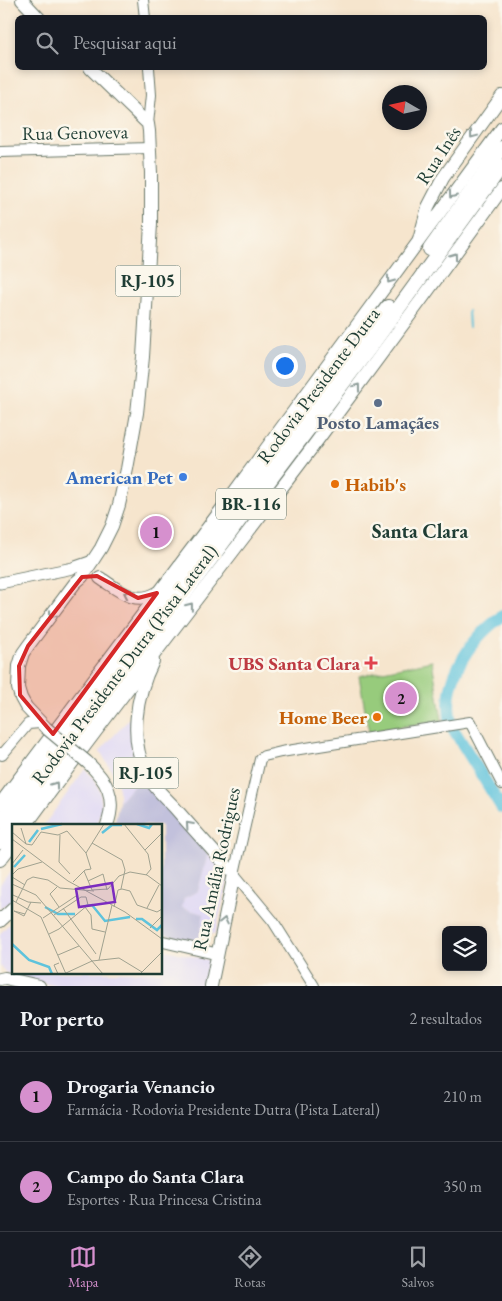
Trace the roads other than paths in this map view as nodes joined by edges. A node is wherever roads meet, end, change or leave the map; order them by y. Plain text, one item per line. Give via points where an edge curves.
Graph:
1 (22, 0) edge
2 (143, 0) edge
3 (37, 15) edge
4 (145, 15) edge
5 (92, 70) edge
6 (149, 70) edge
7 (502, 96) edge
8 (148, 124) junction
9 (502, 128) edge
10 (150, 148) junction
11 (502, 148) edge
12 (0, 152) edge
13 (502, 166) edge
14 (502, 189) edge
15 (419, 240) junction
16 (119, 505) junction
17 (77, 572) junction
18 (100, 578) junction
19 (0, 583) edge
20 (157, 593) junction
21 (160, 645) junction
22 (43, 726) junction
23 (0, 753) edge
24 (502, 784) edge
25 (0, 804) edge
26 (0, 822) edge
27 (13, 824) edge
28 (27, 824) edge
29 (107, 824) edge
30 (12, 826) edge
31 (0, 842) edge
32 (12, 845) edge
33 (0, 860) edge
34 (234, 874) junction
35 (162, 941) edge
36 (217, 954) junction
37 (2, 977) edge
38 (39, 986) edge
39 (210, 986) edge
40 (314, 986) edge

1 - 3 main road
2 - 4 street
5 - 8 main road
6 - 8 street
7 -> 15 main road, Rua Inês via 443,178 428,207
8 - 10 main road, RJ-105
9 -> 15 main road, Rodovia Presidente Dutra (Pista Lateral) / BR-116
10 - 12 street, Rua Genoveva
10 - 16 main road, RJ-105 via 151,224 144,356 137,413
11 - 26 highway, Rodovia Presidente Dutra / BR-116 via 401,290
13 - 27 highway, Rodovia Presidente Dutra / BR-116
21 -> 14 main road, Rodovia Presidente Dutra (Pista Lateral) / BR-116 via 314,444
15 -> 20 main road, Rodovia Presidente Dutra (Pista Lateral) / BR-116
16 - 17 main road, RJ-105 via 108,535 93,561
16 - 18 main road, RJ-105 via 115,534 99,564
17 - 18 main road
17 - 19 main road
17 -> 22 main road, RJ-105 via 75,583 28,646 20,662 20,695
20 -> 18 main road via 145,599 135,598
20 - 25 main road, Rodovia Presidente Dutra (Pista Lateral) / BR-116
28 -> 21 main road, Rodovia Presidente Dutra (Pista Lateral) / BR-116
34 -> 21 main road, RJ-105 via 153,784 143,765 137,732 139,702
22 - 23 street via 28,724
22 - 29 main road, RJ-105, bridge via 102,776 108,787 111,806
24 - 34 street, Rua Amália Rodrigues via 465,722 264,756 260,759
30 - 31 highway, Rodovia Presidente Dutra / BR-116
32 - 33 main road
36 -> 34 main road, Rua Amália Rodrigues
34 - 40 street via 273,921
35 - 36 main road
36 - 39 main road, Rua Amália Rodrigues
37 - 38 main road

